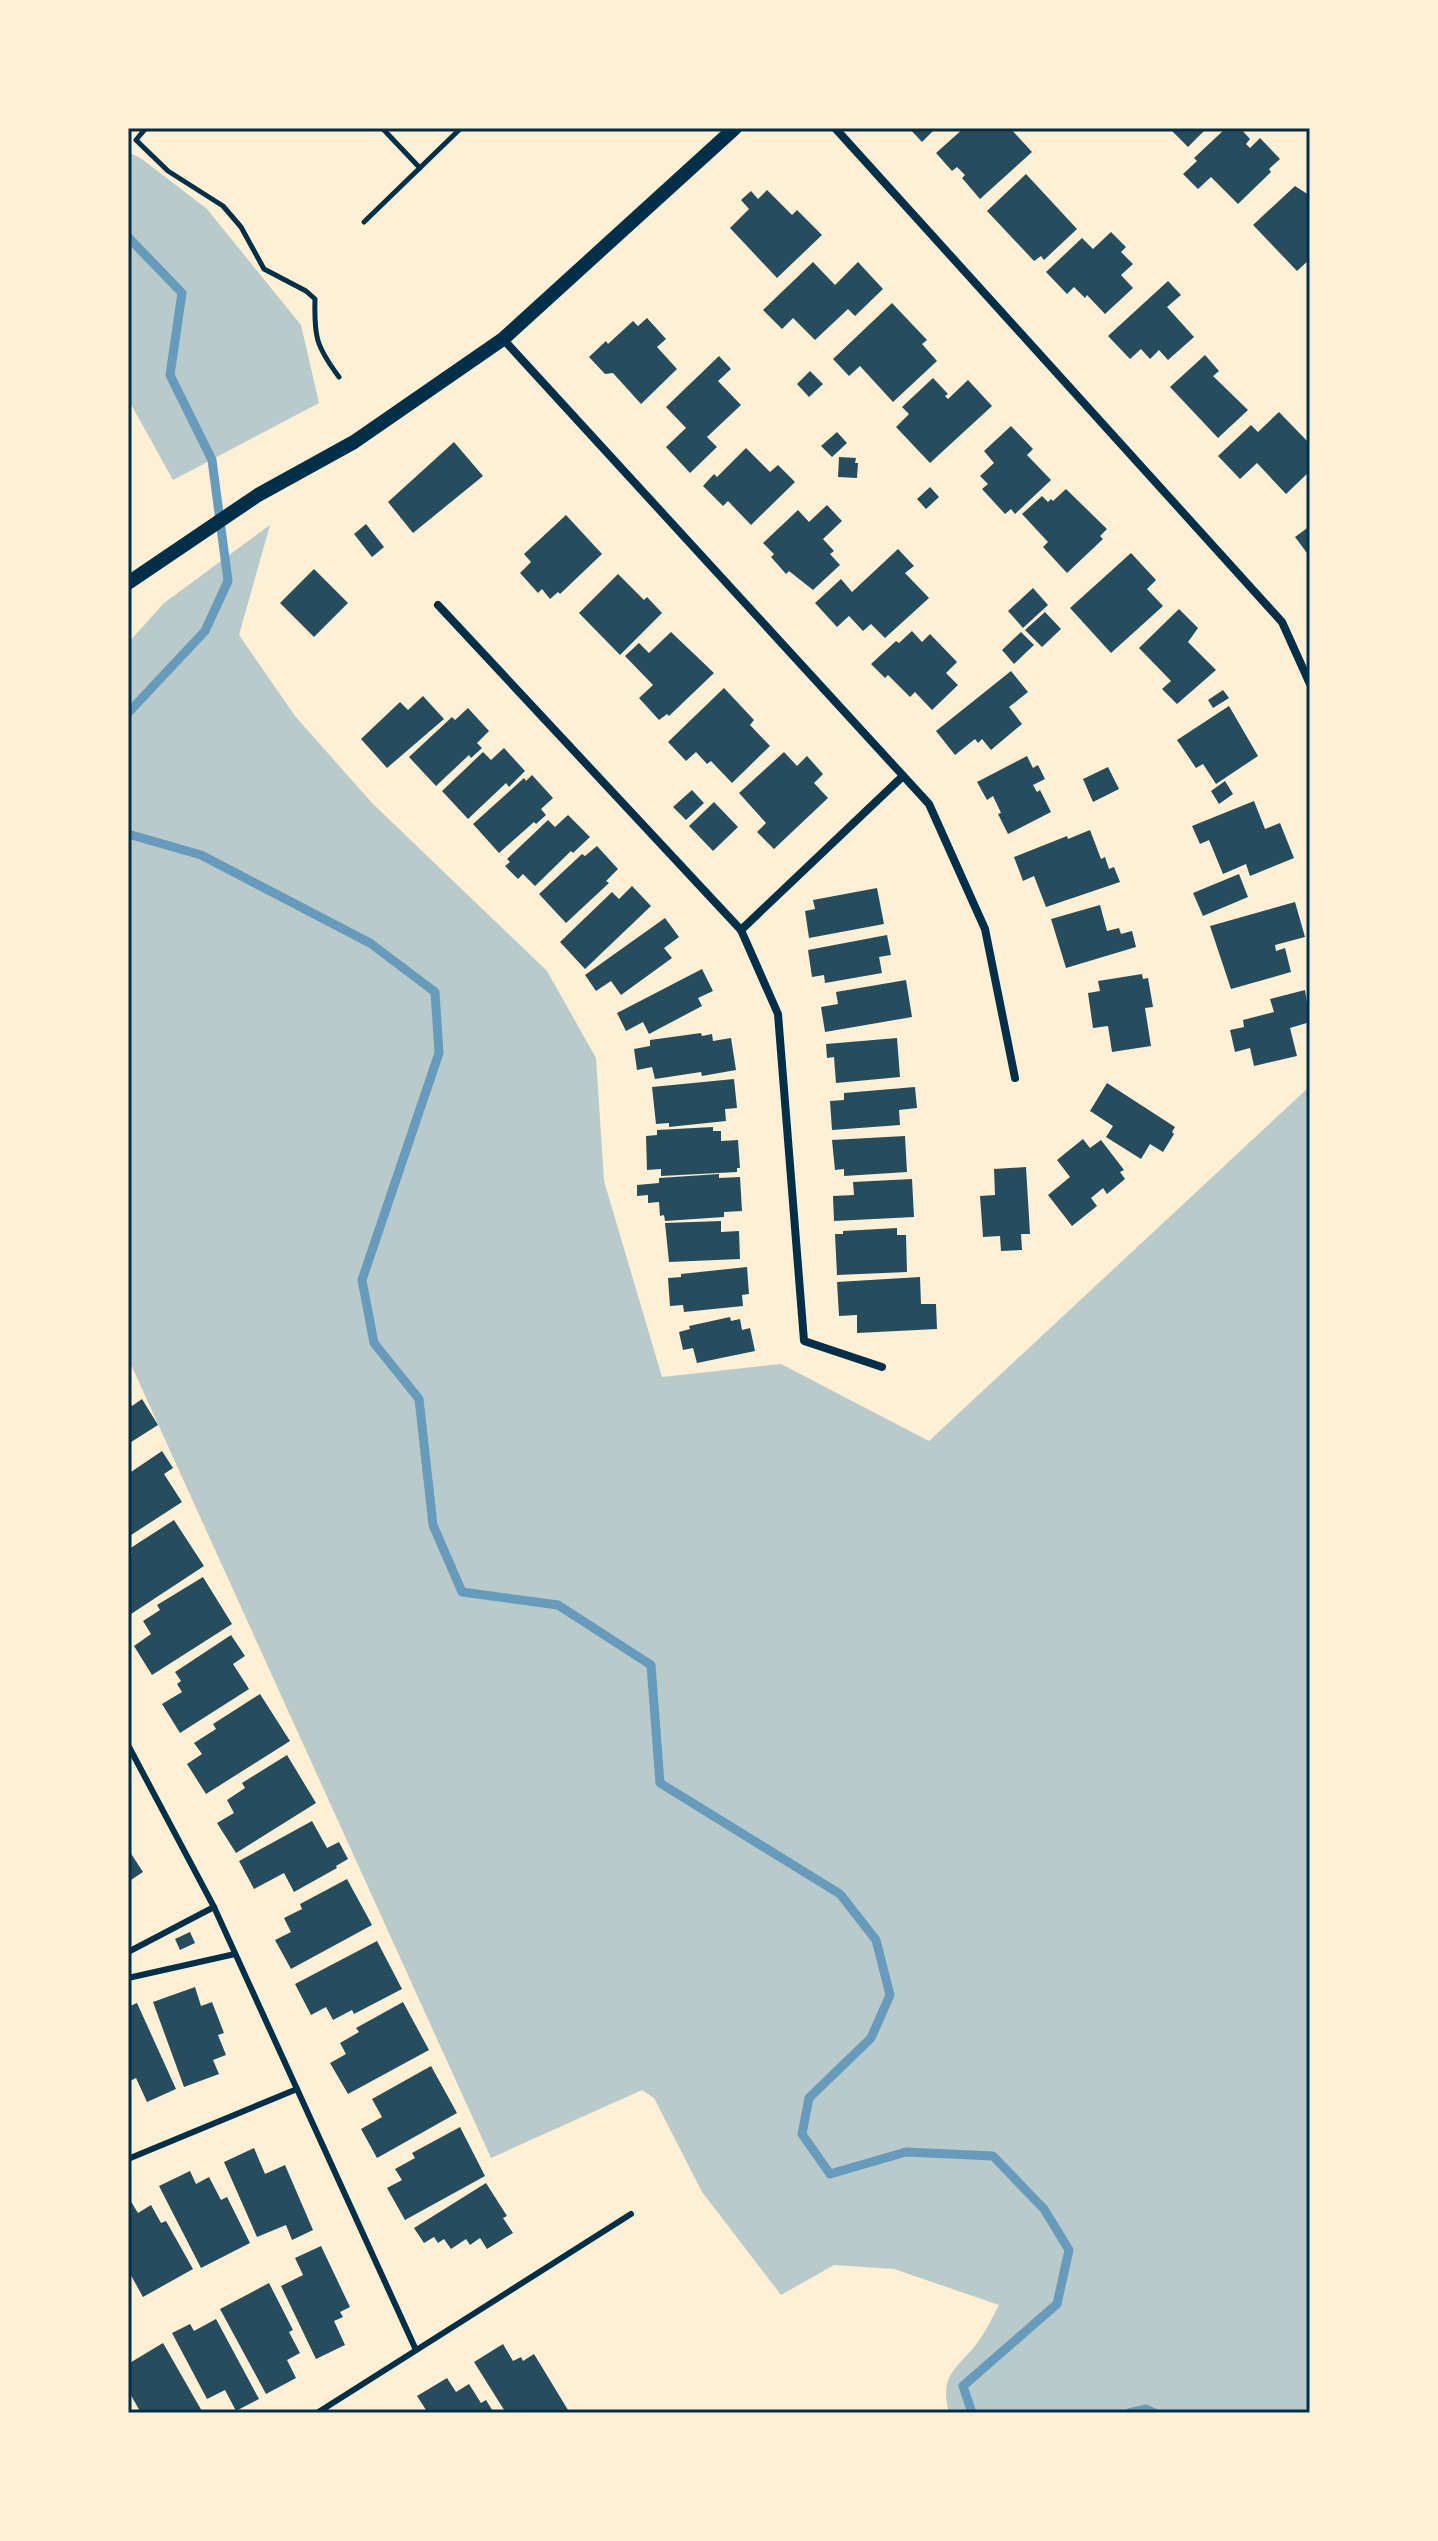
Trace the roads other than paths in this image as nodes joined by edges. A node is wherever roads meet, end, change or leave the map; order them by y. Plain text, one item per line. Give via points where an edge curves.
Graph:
1 (735, 128) edge
2 (835, 128) edge
3 (503, 339) junction
4 (128, 583) edge
5 (438, 605) dead end
6 (1310, 684) edge
7 (903, 776) junction
8 (741, 930) junction
9 (1015, 1078) dead end
10 (882, 1367) dead end
11 (128, 1745) edge
12 (214, 1907) junction
13 (128, 1952) edge
14 (235, 1954) junction
15 (128, 1978) edge
16 (297, 2089) junction
17 (128, 2159) edge
18 (631, 2214) dead end
19 (416, 2350) junction
20 (317, 2413) edge

1 - 3 street
2 - 6 street via 1282,622
3 - 4 street via 354,442 258,495
3 - 7 street
5 - 8 street
7 - 8 street
7 - 9 street via 929,804 985,929
8 - 10 street via 778,1014 804,1341
11 - 12 lane
12 - 13 lane
12 - 14 lane
14 - 15 lane
14 - 16 lane
16 - 17 lane
16 - 19 lane
18 - 19 lane
19 - 20 lane

